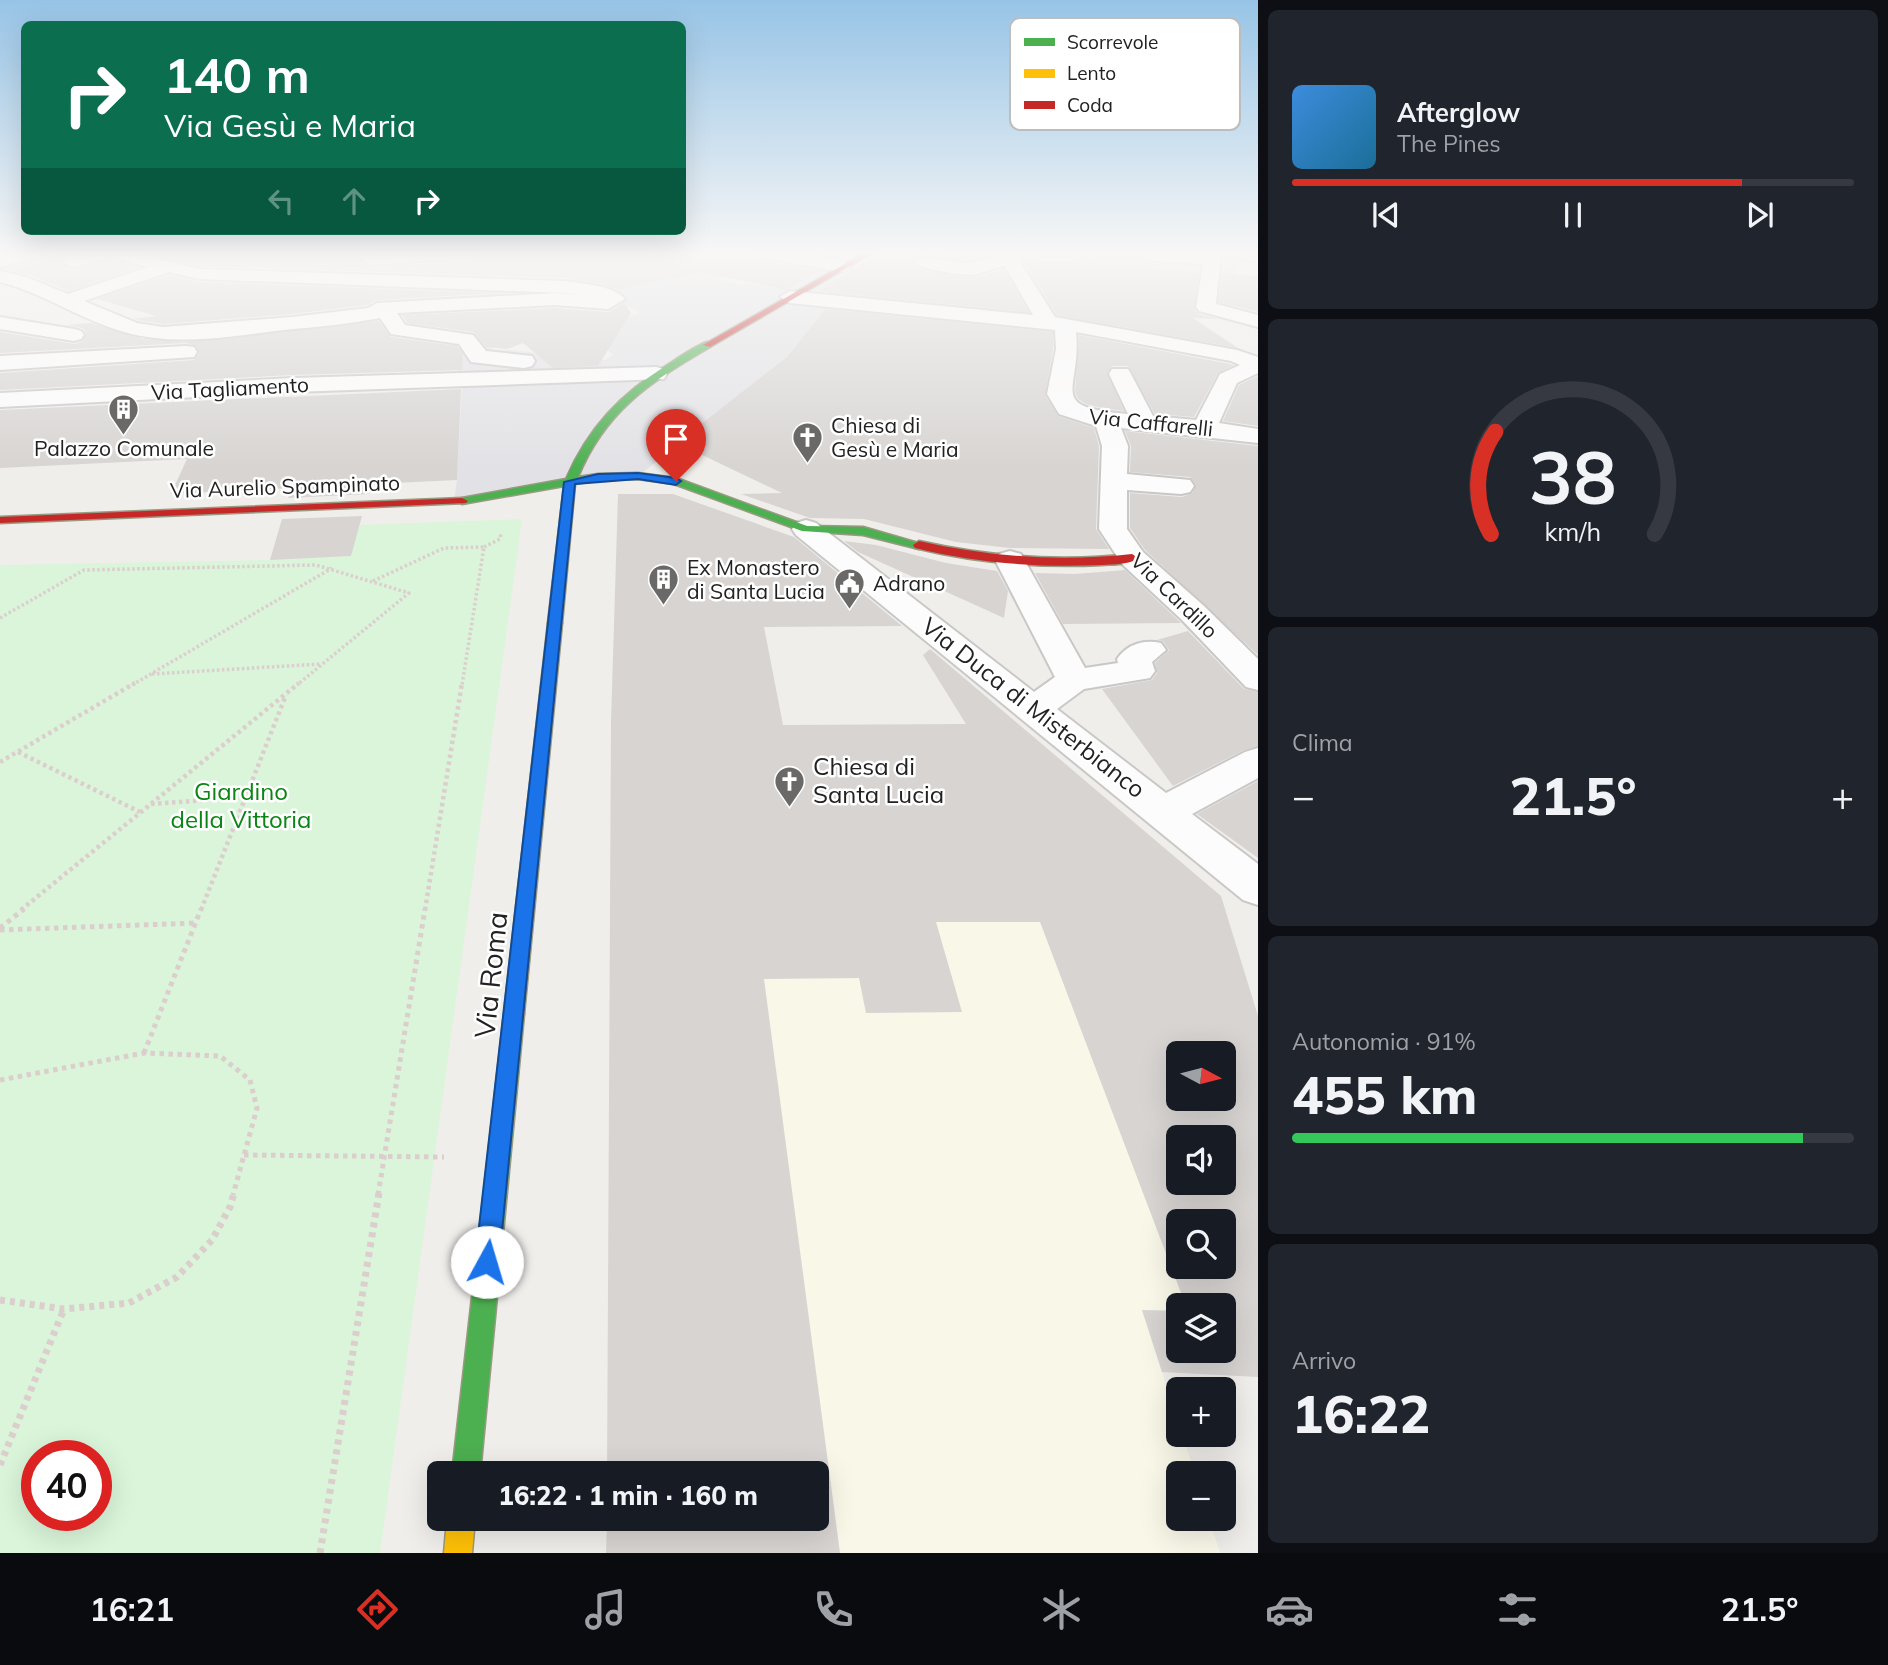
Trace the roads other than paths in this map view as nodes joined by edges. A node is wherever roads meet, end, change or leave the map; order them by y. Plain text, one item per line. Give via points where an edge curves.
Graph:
1 (9, 324) edge
2 (130, 324) edge
3 (281, 324) edge
4 (394, 324) edge
5 (493, 324) edge
6 (739, 324) edge
7 (1012, 324) edge
8 (1060, 324) edge
9 (258, 327) junction
10 (32, 328) junction
11 (1065, 331) junction
12 (74, 335) dead end
13 (482, 336) junction
14 (0, 340) edge
15 (0, 363) edge
16 (1258, 365) edge
17 (648, 374) junction
18 (1120, 374) dead end
19 (0, 400) edge
20 (1106, 419) junction
21 (1144, 423) junction
22 (1204, 428) junction
23 (1258, 436) edge
24 (1115, 481) junction
25 (570, 482) junction
26 (1181, 486) dead end
27 (0, 520) edge
28 (806, 529) junction
29 (1132, 558) junction
30 (1010, 559) junction
31 (1244, 649) edge
32 (1149, 650) dead end
33 (1258, 678) edge
34 (1074, 680) junction
35 (1034, 709) junction
36 (1258, 761) edge
37 (1163, 811) junction
38 (1258, 888) edge
39 (467, 1461) edge
40 (460, 1531) edge
41 (458, 1553) edge

1 - 10 street
2 - 9 street via 158,333
3 - 9 street
4 - 13 street via 398,330
5 - 13 street
6 - 17 street
7 - 11 street
8 - 11 street
9 - 15 street via 258,348
10 - 12 street
10 - 14 street
11 - 16 street via 1237,356
11 - 20 street, Via Caffarelli via 1061,401 1076,414
13 - 17 street via 479,357
16 - 22 street via 1228,380
17 - 19 street, Via Tagliamento
17 - 25 street via 601,421
18 - 21 street
20 - 21 street, Via Caffarelli
20 - 24 street, Via Cardillo via 1115,446
21 - 22 street, Via Caffarelli
22 - 23 street, Via Caffarelli
24 - 26 street
24 - 29 street, Via Cardillo via 1113,529
25 - 27 street, Via Aurelio Spampinato via 468,501
25 - 28 street, Via Aurelio Spampinato via 638,476 676,481
25 - 39 street, Via Roma
28 - 30 street, Via Aurelio Spampinato via 863,531 956,554
28 - 35 street, Via Duca di Misterbianco
29 - 30 street, Via Aurelio Spampinato via 1100,562
29 - 31 street, Via Cardillo via 1193,613
30 - 34 street
31 - 33 street, Via Cardillo
32 - 34 street via 1135,659 1138,671
34 - 35 street
35 - 37 street, Via Duca di Misterbianco
36 - 37 street
37 - 38 street, Via Duca di Misterbianco
40 - 41 street

